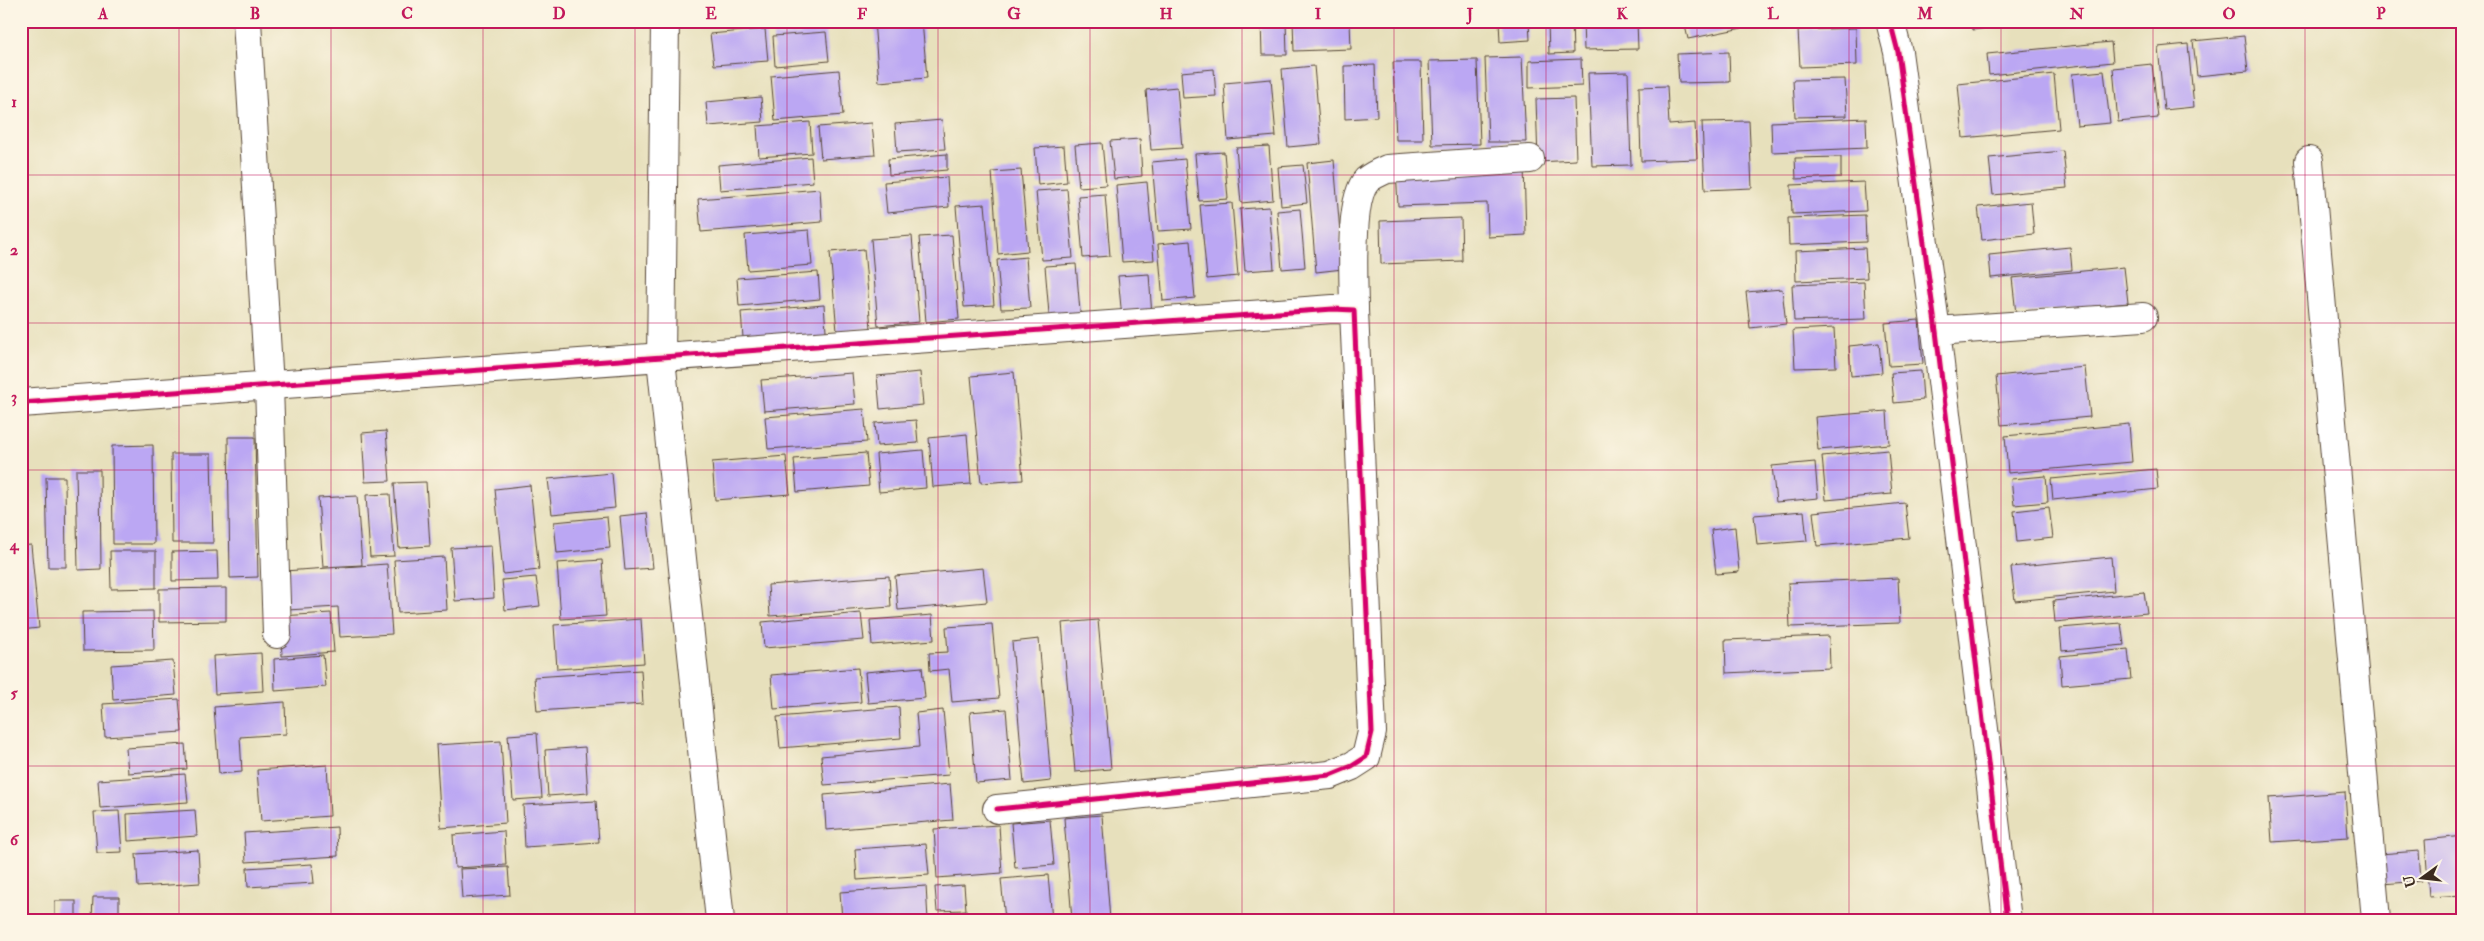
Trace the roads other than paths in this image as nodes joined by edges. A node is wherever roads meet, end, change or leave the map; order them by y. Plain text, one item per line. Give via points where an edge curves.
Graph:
1 (247, 21) edge
2 (665, 21) edge
3 (1890, 21) edge
4 (1530, 159) dead end
5 (2308, 161) dead end
6 (1354, 310) junction
7 (2143, 317) dead end
8 (1936, 331) junction
9 (661, 358) junction
10 (269, 386) junction
11 (21, 403) edge
12 (277, 634) dead end
13 (997, 809) dead end
14 (720, 920) edge
15 (2007, 920) edge
16 (2376, 920) edge

1 - 10 street
2 - 9 street
3 - 8 street via 1898,52
4 - 6 street via 1387,169 1365,182 1354,211
5 - 16 street
6 - 9 street
6 - 13 street via 1372,732 1366,757 1330,775
7 - 8 street
8 - 15 street
9 - 10 street
9 - 14 street
10 - 11 street
10 - 12 street

